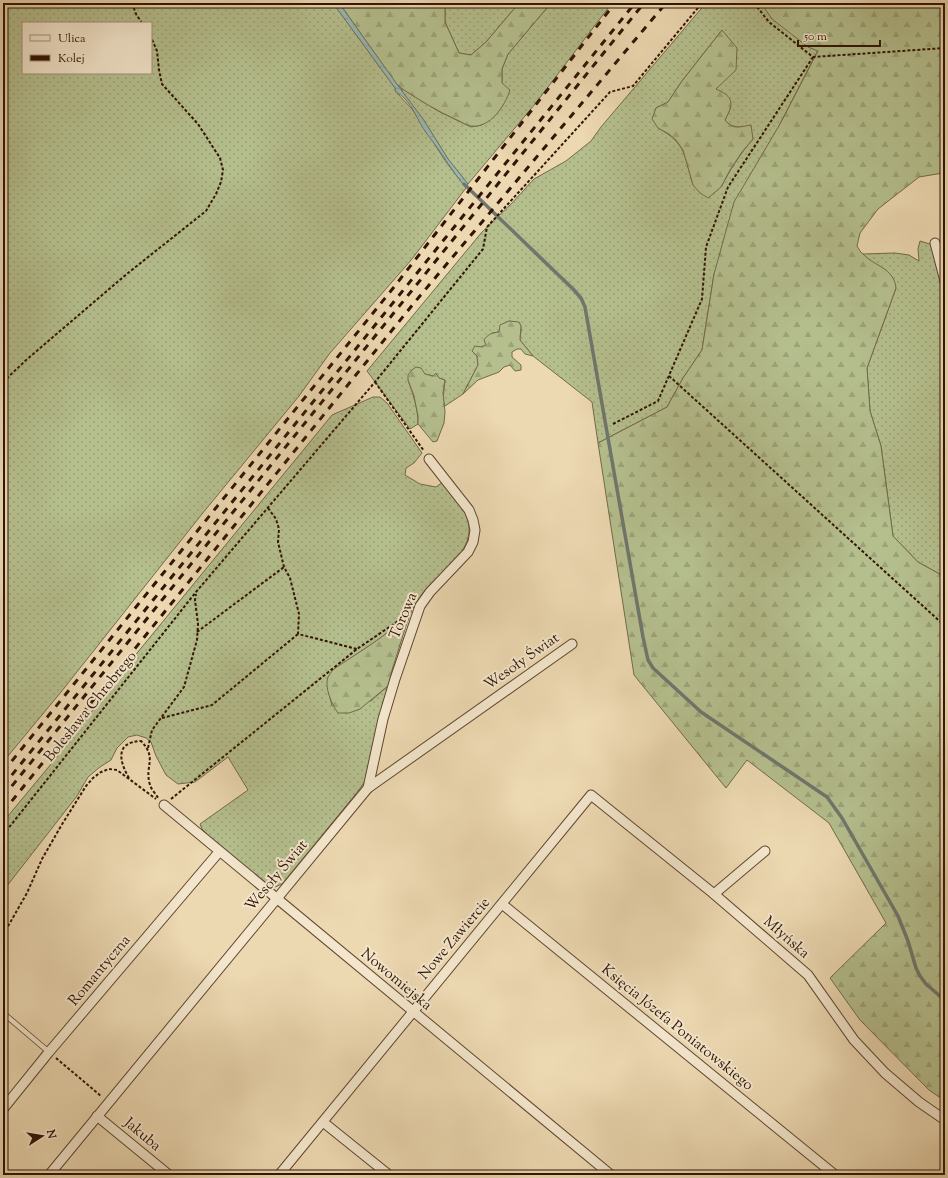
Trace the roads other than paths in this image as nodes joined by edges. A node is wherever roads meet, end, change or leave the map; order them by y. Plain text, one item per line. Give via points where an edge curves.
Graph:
1 (935, 242) dead end
2 (945, 281) edge
3 (429, 459) road end
4 (572, 644) dead end
5 (368, 788) junction
6 (591, 795) joint
7 (164, 805) road end
8 (765, 851) dead end
9 (218, 852) junction
10 (714, 894) junction
11 (277, 898) junction
12 (502, 904) junction
13 (412, 1012) junction
14 (3, 1013) edge
15 (49, 1052) junction
16 (3, 1109) edge
17 (97, 1116) junction
18 (945, 1120) edge
19 (323, 1122) junction
20 (49, 1175) edge
21 (169, 1175) edge
22 (279, 1175) edge
23 (389, 1175) edge
24 (610, 1175) edge
25 (835, 1175) edge

1 - 2 street
3 - 5 street, Torowa via 469,510 475,530 473,542 468,552 420,606 383,718
4 - 5 street, Wesoły Świat
5 - 11 street, Wesoły Świat
6 - 10 street, Młyńska
6 - 12 street, Nowe Zawiercie
7 - 9 street, Nowomiejska
8 - 10 street
9 - 11 street, Nowomiejska
9 - 15 street, Romantyczna
10 - 18 street, Młyńska via 808,975 854,1040 885,1073
11 - 13 street, Nowomiejska
11 - 17 street, Wesoły Świat
12 - 13 street, Nowe Zawiercie
12 - 25 street, Księcia Józefa Poniatowskiego
13 - 19 street, Nowe Zawiercie
13 - 24 street, Nowomiejska
14 - 15 lane
15 - 16 street, Romantyczna
17 - 20 street, Wesoły Świat
17 - 21 street, Jakuba
19 - 22 street, Nowe Zawiercie
19 - 23 street

